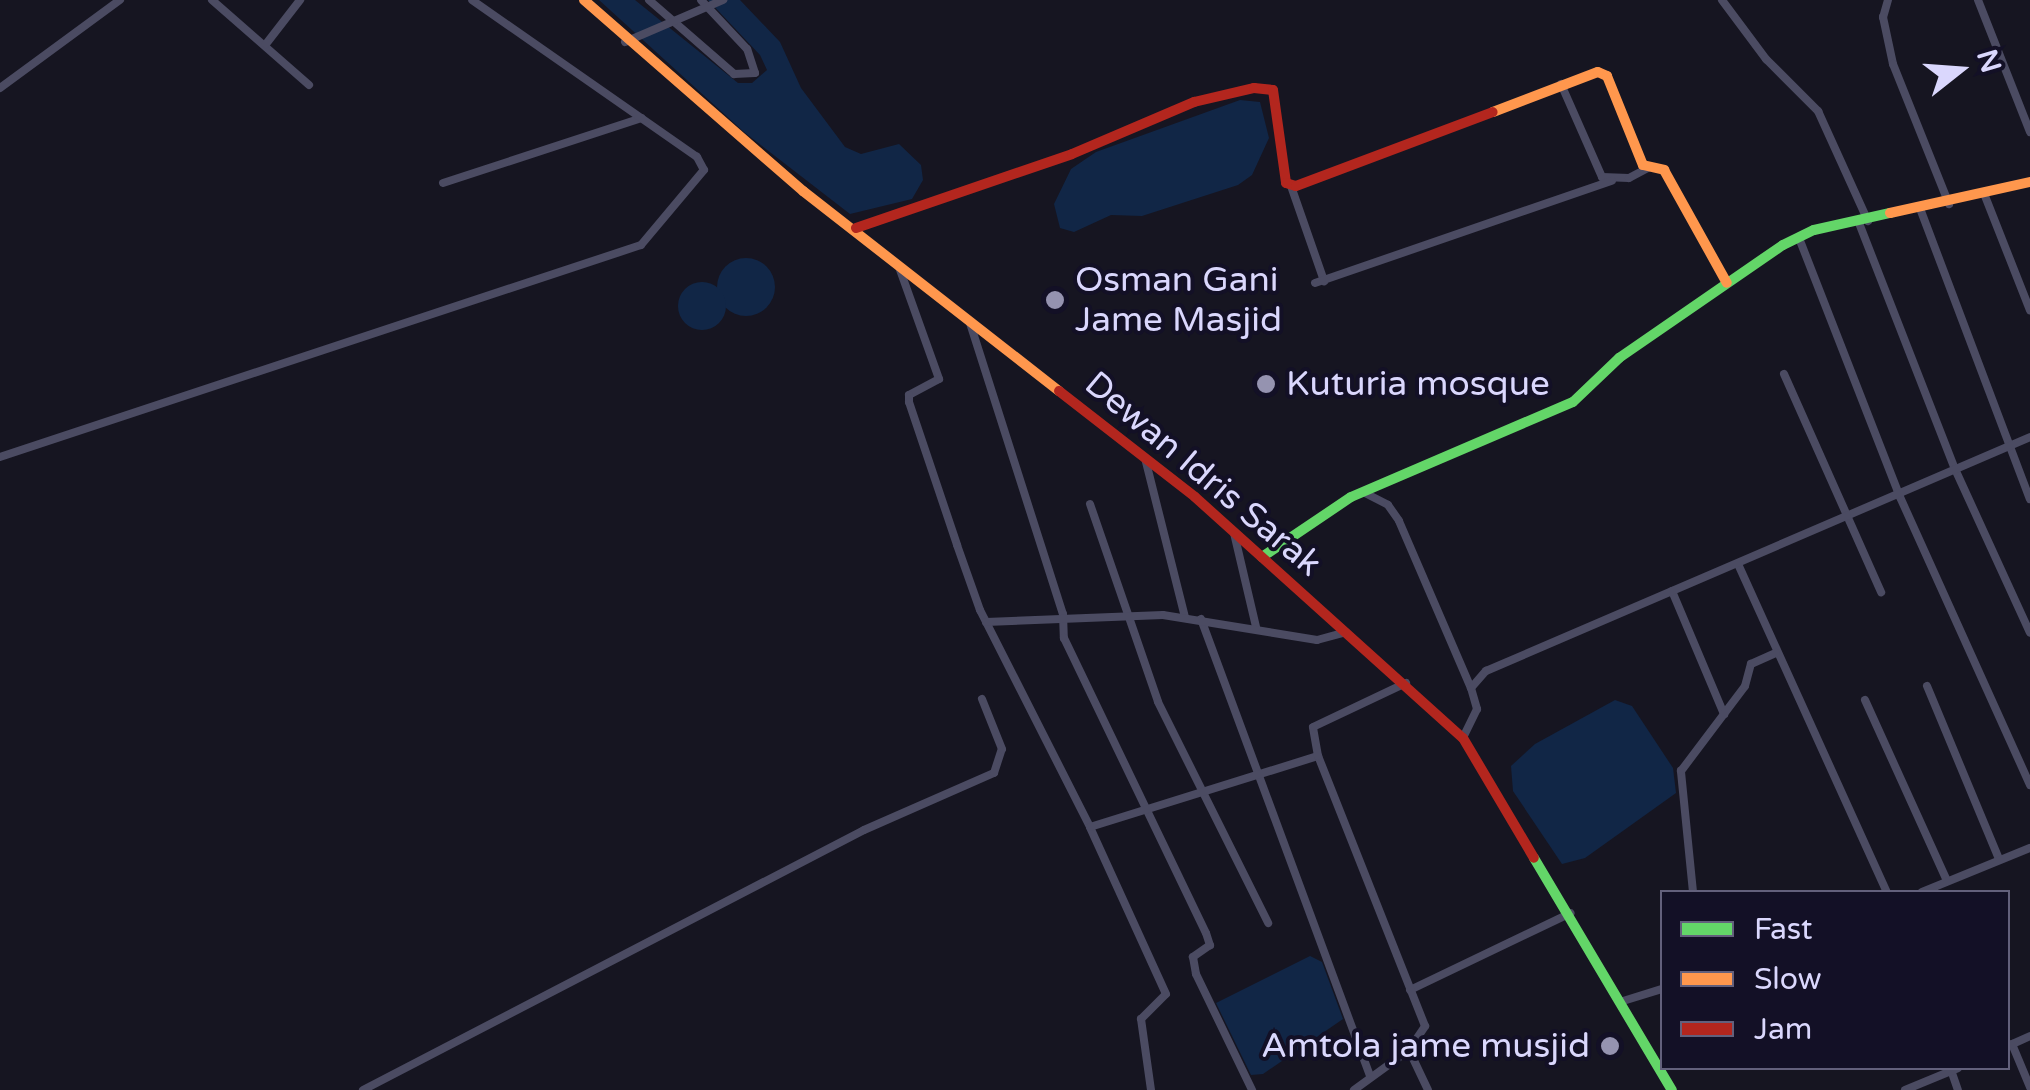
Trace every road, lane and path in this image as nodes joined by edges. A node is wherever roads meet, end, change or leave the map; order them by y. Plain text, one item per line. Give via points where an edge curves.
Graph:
1 (120, 0) edge
2 (212, 0) edge
3 (300, 0) edge
4 (472, 0) edge
5 (584, 0) edge
6 (649, 0) edge
7 (723, 0) edge
8 (1722, 0) edge
9 (1888, 0) edge
10 (1978, 0) edge
11 (704, 3) edge
12 (676, 18) junction
13 (626, 42) junction
14 (266, 44) junction
15 (1562, 84) junction
16 (310, 85) dead end
17 (0, 88) edge
18 (642, 118) junction
19 (2030, 132) edge
20 (1650, 168) junction
21 (1612, 181) junction
22 (2030, 182) edge
23 (443, 183) dead end
24 (1291, 186) junction
25 (1984, 196) junction
26 (1949, 204) junction
27 (1922, 211) junction
28 (1863, 222) junction
29 (856, 228) junction
30 (1798, 238) junction
31 (898, 262) junction
32 (1727, 283) junction
33 (2030, 310) edge
34 (970, 323) junction
35 (1784, 374) dead end
36 (2030, 438) edge
37 (2007, 448) junction
38 (0, 457) edge
39 (1145, 458) junction
40 (1954, 468) junction
41 (1363, 492) junction
42 (1900, 497) junction
43 (2030, 499) edge
44 (1090, 504) dead end
45 (1852, 517) junction
46 (1234, 533) junction
47 (1262, 557) junction
48 (1738, 564) junction
49 (1672, 590) junction
50 (1881, 592) dead end
51 (1125, 615) junction
52 (1186, 618) junction
53 (1201, 619) junction
54 (1065, 620) junction
55 (986, 622) junction
56 (1256, 627) junction
57 (1346, 632) junction
58 (2030, 633) edge
59 (1776, 653) junction
60 (1406, 683) junction
61 (1927, 686) dead end
62 (1471, 688) junction
63 (982, 698) dead end
64 (1865, 700) dead end
65 (1724, 714) junction
66 (1463, 738) junction
67 (1318, 756) junction
68 (1257, 774) junction
69 (2030, 785) edge
70 (1202, 789) junction
71 (1144, 807) junction
72 (1090, 827) junction
73 (2030, 848) edge
74 (2000, 859) junction
75 (1948, 881) junction
76 (1694, 890) edge
77 (1886, 890) edge
78 (1927, 890) edge
79 (1571, 914) junction
80 (1268, 923) dead end
81 (1410, 990) junction
82 (1660, 990) edge
83 (1623, 1002) junction
84 (2030, 1036) edge
85 (2010, 1045) edge
86 (1408, 1050) junction
87 (1660, 1068) edge
88 (1952, 1070) edge
89 (1370, 1077) junction
90 (2030, 1087) edge
91 (363, 1090) edge
92 (1151, 1090) edge
93 (1252, 1090) edge
94 (1354, 1090) edge
95 (1428, 1090) edge
96 (1905, 1090) edge

1 - 17 street
2 - 14 street
3 - 14 street
4 - 18 street
5 - 13 street, Dewan Idris Sarak
6 - 12 street
7 - 11 street
8 - 28 street via 1766,59 1818,111
9 - 26 street via 1882,17 1893,64
10 - 19 street
11 - 12 street
11 - 12 street via 747,48 755,73 734,74
12 - 13 street
13 - 29 street, Dewan Idris Sarak
14 - 16 street
15 - 20 street via 1598,72 1607,76 1628,134
15 - 21 street via 1602,177
15 - 24 street
18 - 23 street
18 - 38 street via 697,157 704,170 641,245
20 - 21 street
20 - 32 street via 1664,170
21 - 24 street via 1320,282
22 - 25 street
24 - 29 street via 1273,90 1254,88 1194,102 1072,154
25 - 26 street
25 - 33 street
26 - 27 street
27 - 28 street
27 - 37 street
28 - 30 street
28 - 40 street
29 - 31 street, Dewan Idris Sarak
30 - 32 street
30 - 42 street
31 - 34 street, Dewan Idris Sarak
31 - 55 street via 939,379 910,402
32 - 41 street via 1619,358 1573,402
34 - 39 street, Dewan Idris Sarak
34 - 54 street
35 - 45 street
36 - 37 street
37 - 40 street
37 - 43 street
39 - 46 street, Dewan Idris Sarak
39 - 52 street
40 - 42 street
40 - 58 street
41 - 47 street
41 - 62 street via 1388,505 1399,520
42 - 45 street
42 - 69 street
44 - 51 street
45 - 48 street
45 - 50 street
46 - 47 street, Dewan Idris Sarak
46 - 56 street
47 - 57 street, Dewan Idris Sarak
48 - 49 street
48 - 59 street
49 - 62 street via 1486,670
49 - 65 street
51 - 52 street
51 - 54 street
51 - 70 street
52 - 53 street
53 - 56 street
53 - 68 street
54 - 55 street
54 - 71 street via 1064,638
55 - 72 street
56 - 57 street via 1317,640
57 - 60 street, Dewan Idris Sarak
59 - 65 street via 1752,664
59 - 77 street
60 - 66 street, Dewan Idris Sarak
60 - 67 street via 1313,727
61 - 74 street
62 - 66 street via 1477,709
63 - 91 street via 1002,749 994,774 864,830
64 - 75 street
65 - 76 street via 1682,771
66 - 79 street, Dewan Idris Sarak
67 - 68 street
67 - 81 street
68 - 70 street
68 - 89 street
70 - 71 street
70 - 80 street
71 - 72 street
71 - 93 street via 1210,945 1194,957 1196,974
72 - 92 street via 1166,994 1141,1019
73 - 74 street
74 - 75 street
75 - 78 street
79 - 81 street
79 - 83 street, Dewan Idris Sarak
81 - 86 street via 1426,1026
82 - 83 street
83 - 87 street, Dewan Idris Sarak
84 - 85 street
85 - 90 street
86 - 89 street
86 - 95 street
88 - 96 street
89 - 94 street

